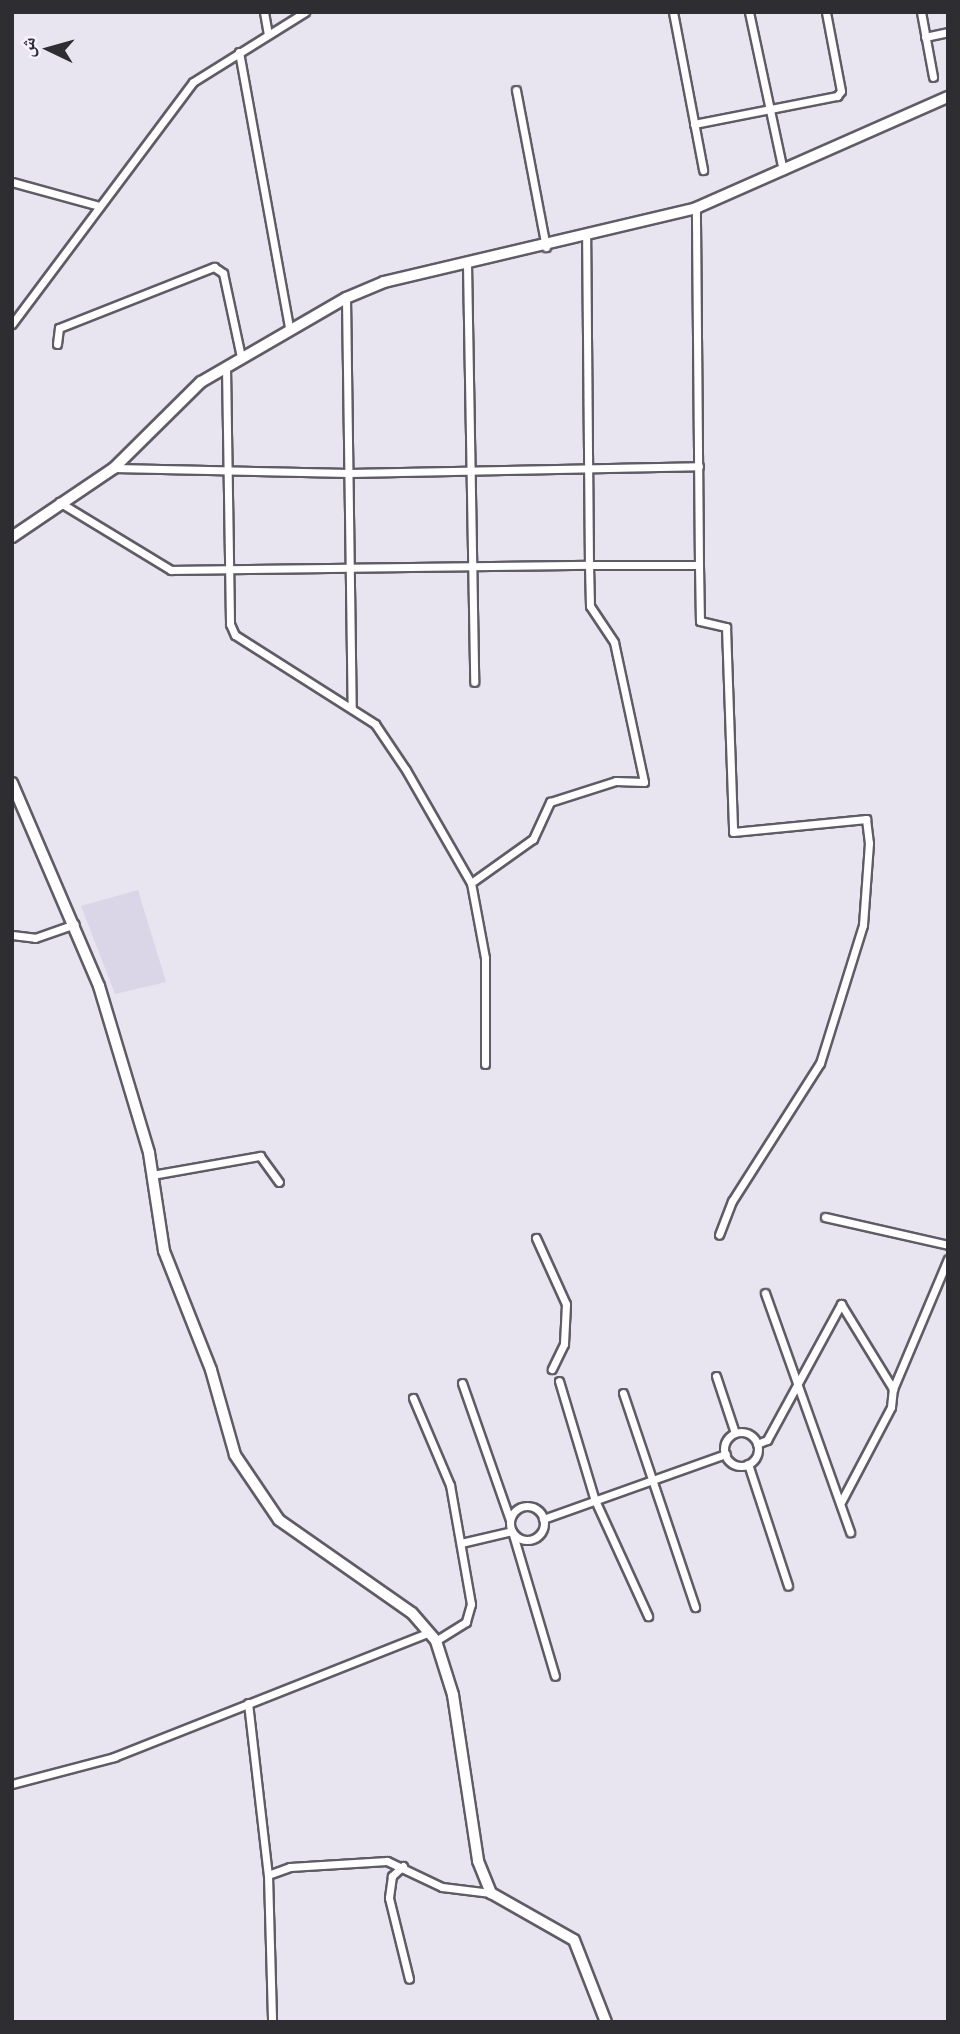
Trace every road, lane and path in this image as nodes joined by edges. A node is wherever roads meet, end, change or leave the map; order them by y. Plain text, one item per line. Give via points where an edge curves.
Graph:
1 (264, 12) edge
2 (305, 12) edge
3 (673, 12) edge
4 (749, 12) edge
5 (826, 12) edge
6 (920, 12) edge
7 (948, 32) edge
8 (268, 34) junction
9 (925, 37) junction
10 (239, 52) junction
11 (933, 77) dead end
12 (516, 90) dead end
13 (948, 97) edge
14 (769, 111) junction
15 (694, 124) junction
16 (704, 170) dead end
17 (783, 170) junction
18 (12, 182) edge
19 (100, 206) junction
20 (696, 208) junction
21 (586, 238) junction
22 (546, 248) junction
23 (467, 264) junction
24 (346, 298) junction
25 (12, 324) edge
26 (289, 328) junction
27 (57, 344) dead end
28 (242, 357) junction
29 (226, 367) junction
30 (699, 466) junction
31 (114, 468) junction
32 (589, 468) junction
33 (468, 469) junction
34 (349, 473) junction
35 (228, 474) junction
36 (59, 501) junction
37 (12, 537) edge
38 (589, 565) junction
39 (699, 565) junction
40 (470, 566) junction
41 (229, 568) junction
42 (350, 568) junction
43 (474, 682) dead end
44 (352, 708) junction
45 (12, 783) edge
46 (17, 808) edge
47 (471, 884) junction
48 (76, 923) junction
49 (12, 935) edge
50 (485, 1064) dead end
51 (152, 1175) junction
52 (279, 1182) dead end
53 (825, 1217) dead end
54 (719, 1235) dead end
55 (536, 1238) dead end
56 (948, 1245) edge
57 (948, 1259) edge
58 (765, 1293) dead end
59 (552, 1369) dead end
60 (716, 1376) dead end
61 (559, 1381) dead end
62 (799, 1382) junction
63 (462, 1383) dead end
64 (893, 1389) junction
65 (623, 1393) dead end
66 (413, 1398) dead end
67 (735, 1433) junction
68 (758, 1444) junction
69 (726, 1454) junction
70 (748, 1464) junction
71 (651, 1479) junction
72 (594, 1498) junction
73 (841, 1502) junction
74 (543, 1519) junction
75 (510, 1520) junction
76 (512, 1531) junction
77 (850, 1532) dead end
78 (461, 1543) junction
79 (788, 1586) dead end
80 (695, 1607) dead end
81 (648, 1616) dead end
82 (427, 1633) junction
83 (436, 1641) junction
84 (555, 1676) dead end
85 (248, 1703) junction
86 (12, 1784) edge
87 (403, 1866) junction
88 (268, 1875) junction
89 (491, 1892) junction
90 (409, 1979) dead end
91 (272, 2022) edge
92 (606, 2022) edge

1 - 8 street
2 - 8 street
3 - 15 street
4 - 14 street
5 - 14 street via 841,91
6 - 9 street
7 - 9 street
8 - 10 street
9 - 11 street
10 - 19 street via 194,82
10 - 26 street
12 - 22 street
13 - 17 street
14 - 15 street
14 - 17 street
15 - 16 street
17 - 20 street
18 - 19 street
19 - 25 street
20 - 21 street
20 - 30 street
21 - 22 street
21 - 32 street
22 - 23 street
23 - 24 street via 384,282
23 - 33 street
24 - 26 street
24 - 34 street
26 - 28 street
27 - 28 street via 59,328 214,267 223,274
28 - 29 street
29 - 31 street via 179,400
29 - 35 street
30 - 32 street
30 - 39 street
31 - 35 street
31 - 36 street
32 - 33 street
32 - 38 street
33 - 34 street
33 - 40 street
34 - 35 street
34 - 42 street
35 - 41 street
36 - 37 street
36 - 41 street via 171,570
38 - 39 street
38 - 40 street
38 - 47 street via 590,606 614,642 644,782 616,781 550,802 533,839
39 - 54 street via 700,621 726,627 733,832 866,819 869,843 863,925 820,1063 732,1201
40 - 42 street
40 - 43 street
41 - 42 street
41 - 44 street via 235,635
42 - 44 street
44 - 47 street via 375,724
45 - 46 street
46 - 48 street
47 - 50 street via 485,958
48 - 49 street via 35,938
48 - 51 street
51 - 52 street via 260,1156
51 - 82 street via 164,1251 250,1481 279,1520 412,1613
53 - 56 street
55 - 59 street via 566,1304 564,1344
57 - 64 street
58 - 62 street
60 - 67 street
61 - 72 street
62 - 64 street via 841,1304
62 - 68 street via 767,1440
62 - 73 street
63 - 75 street
64 - 73 street via 891,1408
65 - 71 street
66 - 78 street via 450,1485
67 - 68 street via 746,1433
67 - 69 street
68 - 70 street
69 - 70 street via 734,1464
69 - 71 street
70 - 79 street
71 - 72 street
71 - 80 street
72 - 74 street
72 - 81 street
73 - 77 street
74 - 75 street via 526,1506
74 - 76 street via 542,1530 530,1540
75 - 76 street
76 - 78 street
76 - 84 street
78 - 83 street via 471,1613 456,1631
82 - 83 street
82 - 85 street
83 - 89 street via 453,1695 478,1861
85 - 86 street via 114,1757
85 - 88 street
87 - 88 street via 387,1861 290,1867
87 - 89 street via 442,1887
87 - 90 street via 392,1876 389,1898
88 - 91 street
89 - 92 street via 575,1940

